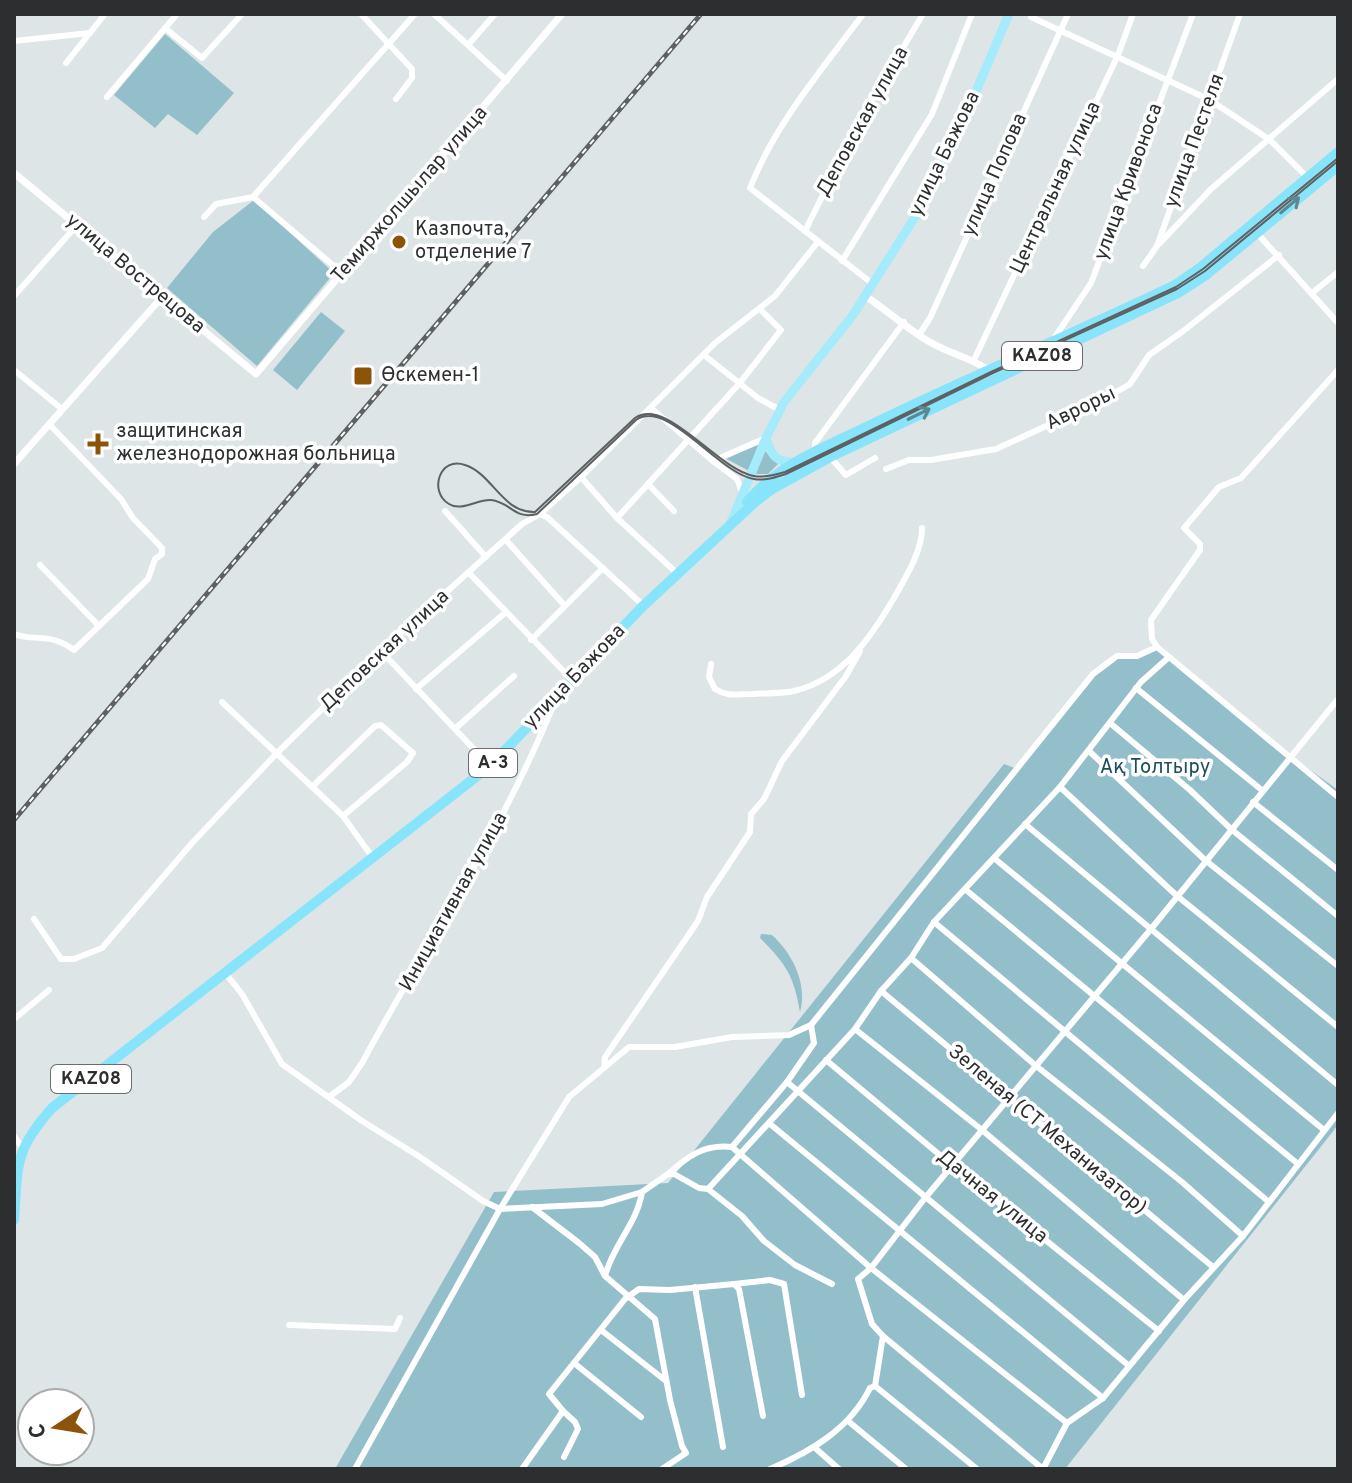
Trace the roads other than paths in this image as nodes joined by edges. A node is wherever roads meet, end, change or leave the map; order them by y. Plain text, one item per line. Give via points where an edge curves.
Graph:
1 (92, 14) edge
2 (177, 14) edge
3 (242, 14) edge
4 (361, 14) edge
5 (415, 14) edge
6 (434, 14) edge
7 (495, 14) edge
8 (562, 14) edge
9 (863, 14) edge
10 (923, 14) edge
11 (972, 14) edge
12 (1009, 14) edge
13 (1068, 14) edge
14 (1133, 14) edge
15 (1193, 14) edge
16 (1240, 14) edge
17 (102, 17) edge
18 (1031, 17) dead end
19 (165, 28) junction
20 (1061, 30) junction
21 (90, 33) junction
22 (14, 41) edge
23 (390, 43) junction
24 (468, 45) junction
25 (1118, 55) junction
26 (66, 63) dead end
27 (1168, 78) junction
28 (1338, 79) edge
29 (507, 81) junction
30 (107, 97) dead end
31 (396, 99) dead end
32 (1210, 100) junction
33 (1270, 140) junction
34 (1338, 152) edge
35 (1338, 166) edge
36 (14, 173) edge
37 (1307, 177) junction
38 (253, 197) junction
39 (204, 217) dead end
40 (77, 225) junction
41 (1249, 225) junction
42 (805, 231) junction
43 (1257, 233) junction
44 (817, 243) junction
45 (1157, 246) junction
46 (1279, 255) junction
47 (842, 261) junction
48 (1143, 266) dead end
49 (1338, 272) edge
50 (342, 273) junction
51 (873, 284) junction
52 (1312, 293) junction
53 (14, 296) edge
54 (865, 296) junction
55 (162, 297) junction
56 (761, 310) junction
57 (904, 322) junction
58 (1338, 323) edge
59 (919, 335) junction
60 (1053, 346) junction
61 (704, 355) junction
62 (974, 360) junction
63 (987, 369) junction
64 (14, 370) edge
65 (1338, 370) edge
66 (256, 374) joint
67 (997, 377) junction
68 (739, 384) junction
69 (651, 408) junction
70 (62, 409) junction
71 (780, 410) junction
72 (49, 424) junction
73 (766, 438) junction
74 (689, 441) junction
75 (815, 452) junction
76 (830, 457) junction
77 (875, 458) dead end
78 (713, 461) junction
79 (795, 463) junction
80 (14, 464) edge
81 (886, 469) dead end
82 (581, 477) junction
83 (648, 484) junction
84 (742, 494) junction
85 (445, 511) dead end
86 (674, 511) dead end
87 (540, 514) junction
88 (617, 518) junction
89 (731, 522) junction
90 (922, 528) dead end
91 (506, 540) junction
92 (486, 557) junction
93 (40, 565) dead end
94 (603, 568) junction
95 (469, 573) junction
96 (679, 575) junction
97 (565, 606) junction
98 (644, 606) junction
99 (506, 612) junction
100 (99, 626) junction
101 (14, 634) edge
102 (531, 640) junction
103 (1157, 647) junction
104 (381, 651) junction
105 (860, 651) junction
106 (1169, 657) junction
107 (711, 664) dead end
108 (514, 676) dead end
109 (572, 680) junction
110 (1136, 688) junction
111 (416, 689) junction
112 (558, 694) junction
113 (1338, 699) edge
114 (222, 702) dead end
115 (1110, 723) junction
116 (456, 728) junction
117 (1089, 751) junction
118 (277, 753) junction
119 (1291, 757) junction
120 (490, 766) junction
121 (313, 786) junction
122 (1060, 787) junction
123 (1263, 791) junction
124 (1338, 797) edge
125 (1253, 802) junction
126 (343, 816) junction
127 (1025, 824) junction
128 (1231, 829) junction
129 (373, 858) junction
130 (994, 858) junction
131 (1205, 860) junction
132 (1338, 870) edge
133 (966, 890) junction
134 (1176, 895) junction
135 (1338, 916) edge
136 (34, 919) dead end
137 (934, 922) junction
138 (1151, 929) junction
139 (911, 958) junction
140 (1120, 963) junction
141 (1338, 966) edge
142 (226, 974) junction
143 (49, 990) dead end
144 (881, 991) junction
145 (1093, 996) junction
146 (14, 1019) edge
147 (811, 1025) junction
148 (1338, 1027) edge
149 (855, 1029) junction
150 (1064, 1030) junction
151 (826, 1060) junction
152 (1035, 1065) junction
153 (604, 1068) junction
154 (787, 1082) junction
155 (1338, 1085) edge
156 (798, 1090) junction
157 (329, 1097) junction
158 (1008, 1099) junction
159 (1338, 1113) edge
160 (770, 1124) junction
161 (982, 1130) junction
162 (1324, 1130) junction
163 (14, 1136) edge
164 (22, 1147) junction
165 (732, 1147) junction
166 (741, 1155) junction
167 (1298, 1164) junction
168 (953, 1166) junction
169 (668, 1174) junction
170 (708, 1189) junction
171 (642, 1192) junction
172 (925, 1198) junction
173 (1269, 1202) junction
174 (532, 1207) junction
175 (500, 1209) junction
176 (14, 1220) edge
177 (898, 1232) junction
178 (1243, 1236) junction
179 (1213, 1267) junction
180 (871, 1268) junction
181 (605, 1276) junction
182 (734, 1284) junction
183 (832, 1284) dead end
184 (695, 1287) junction
185 (629, 1295) junction
186 (1184, 1300) junction
187 (400, 1318) dead end
188 (289, 1325) dead end
189 (601, 1330) junction
190 (1159, 1331) junction
191 (883, 1336) junction
192 (574, 1363) junction
193 (1128, 1365) junction
194 (666, 1381) junction
195 (875, 1386) junction
196 (802, 1395) dead end
197 (1103, 1398) junction
198 (563, 1411) junction
199 (763, 1416) dead end
200 (641, 1417) dead end
201 (848, 1421) junction
202 (1067, 1423) junction
203 (723, 1447) dead end
204 (814, 1447) junction
205 (564, 1457) dead end
206 (355, 1469) edge
207 (522, 1469) edge
208 (662, 1469) edge
209 (772, 1469) edge
210 (839, 1469) edge
211 (906, 1469) edge
212 (977, 1469) edge
213 (1043, 1469) edge

1 - 17 street
2 - 19 street
3 - 19 street via 202,58
4 - 23 street
5 - 23 street
6 - 24 street
7 - 24 street
8 - 29 street, Темиржолшылар улица
9 - 42 street via 814,75 750,188
10 - 42 street, Деповская улица via 860,120
11 - 47 street via 932,114
12 - 51 main road, улица Бажова via 954,143
13 - 20 street, улица Попова
14 - 25 street, Центральная улица
15 - 27 street, улица Кривоноса
16 - 32 street, улица Пестеля
17 - 21 street
18 - 20 street
19 - 30 street
20 - 25 street
20 - 59 street, улица Попова
21 - 22 street
21 - 26 street
23 - 31 street via 412,69 412,78
23 - 38 street
24 - 29 street
25 - 27 street
25 - 62 street, Центральная улица
27 - 32 street
27 - 60 street, улица Кривоноса via 1091,283
28 - 33 street
29 - 50 street, Темиржолшылар улица
32 - 33 street
32 - 45 street, улица Пестеля
33 - 37 street
33 - 45 street via 1211,189
34 - 37 highway
43 -> 35 highway, KAZ08
36 - 40 street, улица Вострецова
37 - 41 highway
38 - 39 street via 216,204
38 - 50 street
40 - 53 street
40 - 55 street, улица Вострецова
41 - 43 street
41 - 60 highway via 1175,285
42 - 44 street
43 - 46 street
43 - 60 highway, KAZ08 via 1178,293
44 - 47 street
44 - 56 street, Деповская улица
45 - 48 street, улица Пестеля
46 - 52 street
46 - 81 street, Авроры via 1149,355 1130,384 1099,402 996,449 909,460
47 - 51 street
49 - 52 street
50 - 66 street, Темиржолшылар улица
51 - 54 main road, улица Бажова
52 - 58 street
54 - 57 street
54 - 71 main road, улица Бажова
55 - 66 street, улица Вострецова
55 - 70 street
56 - 61 street, Деповская улица
56 - 68 street via 781,330
57 - 59 street
57 - 75 street via 815,443
59 - 62 street
60 - 63 highway
60 - 67 highway, KAZ08
61 - 68 street
61 - 69 street, Деповская улица
62 - 63 street
63 - 67 street
63 - 75 highway
64 - 70 street
65 - 103 street via 1241,478 1219,487 1184,528 1200,550 1151,620
76 -> 67 highway, KAZ08
68 - 71 street
68 - 74 street
69 - 74 street
69 - 82 street, Деповская улица
70 - 72 street
71 - 73 main road, улица Бажова
72 - 80 street
72 - 100 street via 162,548 148,579
73 - 78 street
73 - 79 main road via 776,458
73 - 84 main road, улица Бажова
74 - 78 street
74 - 83 street
75 - 79 highway
76 - 77 street via 846,475
76 - 89 highway, KAZ08 via 772,489
78 - 84 street via 737,479
79 - 89 highway via 772,476
82 - 87 street, Деповская улица
82 - 88 street
83 - 86 street
83 - 88 street
84 - 89 main road, улица Бажова
85 - 92 street
87 - 91 street, Деповская улица
87 - 94 street
88 - 96 street
89 - 96 highway, улица Бажова / A-3
90 - 105 street via 922,541 904,580
91 - 92 street, Деповская улица
91 - 97 street
92 - 95 street, Деповская улица
93 - 100 street
94 - 97 street
94 - 98 street
95 - 99 street
95 - 104 street, Деповская улица
96 - 98 highway, улица Бажова / A-3
97 - 102 street
98 - 109 highway, улица Бажова / A-3
99 - 102 street
99 - 111 street
100 - 101 street via 74,650 49,638
102 - 109 street
103 - 106 street
103 - 147 street via 1137,656 1117,656 1093,674
104 - 111 street
104 - 118 street, Деповская улица
105 - 107 street via 805,688 766,694 722,694 711,683
105 - 153 street via 782,761 751,814 750,832 707,897 685,943 605,1057
106 - 110 street
106 - 119 street
108 - 116 street
109 - 112 highway, улица Бажова / A-3
110 - 115 street
110 - 123 street
111 - 116 street
112 - 120 highway, улица Бажова / A-3
112 - 157 street, Инициативная улица via 471,876 362,1063
113 - 119 street
114 - 118 street
115 - 117 street
115 - 128 street
116 - 120 street
117 - 122 street
117 - 131 street
118 - 121 street
118 - 136 street, Деповская улица via 102,948 61,959
119 - 123 street
119 - 124 street
120 - 129 highway, улица Бажова / A-3
121 - 126 street
121 - 126 street via 375,726 381,725 413,753
122 - 127 street
122 - 134 street
123 - 125 street
125 - 128 street
125 - 132 street
126 - 129 street
127 - 130 street
127 - 138 street
128 - 131 street
128 - 135 street
129 - 142 highway, улица Бажова / A-3
130 - 133 street
130 - 140 street
131 - 134 street
131 - 141 street
133 - 137 street
133 - 145 street
134 - 138 street
134 - 148 street
137 - 139 street
137 - 150 street
138 - 140 street
138 - 155 street
139 - 144 street
139 - 152 street
140 - 145 street
140 - 162 street
142 - 157 street via 282,1064
142 - 164 highway, улица Бажова / KAZ08 via 52,1108
143 - 146 street
144 - 149 street
144 - 158 street, Зеленая (СТ Механизатор)
145 - 150 street
145 - 167 street
147 - 153 street via 789,1035 629,1047
147 - 154 street via 814,1043
149 - 151 street
149 - 161 street
150 - 152 street
150 - 173 street
151 - 156 street
151 - 168 street, Дачная улица
152 - 158 street
152 - 178 street
153 - 175 street via 569,1097
154 - 156 street
154 - 165 street
156 - 160 street
156 - 172 street
157 - 175 street
158 - 161 street
158 - 179 street, Зеленая (СТ Механизатор)
159 - 162 street
160 - 166 street
160 - 177 street
161 - 168 street
161 - 186 street
162 - 167 street
163 - 164 street
164 - 176 highway, улица Бажова / KAZ08
165 - 166 street
165 - 169 street via 690,1155
166 - 170 street
166 - 180 street
167 - 173 street
168 - 172 street
168 - 190 street, Дачная улица
169 - 170 street
169 - 171 street
170 - 183 street via 795,1265
171 - 174 street via 602,1204
171 - 181 street
172 - 177 street
172 - 193 street
173 - 178 street
174 - 175 street
174 - 181 street via 595,1257
175 - 206 street
177 - 180 street
177 - 197 street
178 - 179 street
179 - 186 street
180 - 191 street via 858,1279 872,1324
180 - 202 street
181 - 185 street
182 - 184 street
182 - 196 street via 784,1284
182 - 199 street
184 - 185 street via 639,1289
184 - 203 street
185 - 189 street
185 - 194 street via 655,1319
186 - 190 street
187 - 188 street via 395,1329
189 - 192 street
189 - 194 street
190 - 193 street
191 - 195 street
191 - 213 street
192 - 198 street via 549,1394
192 - 200 street
193 - 197 street
194 - 208 street via 686,1453
195 - 201 street
195 - 212 street
197 - 202 street
198 - 205 street via 578,1429
198 - 207 street
201 - 204 street
201 - 211 street
202 - 213 street
204 - 209 street
204 - 210 street

